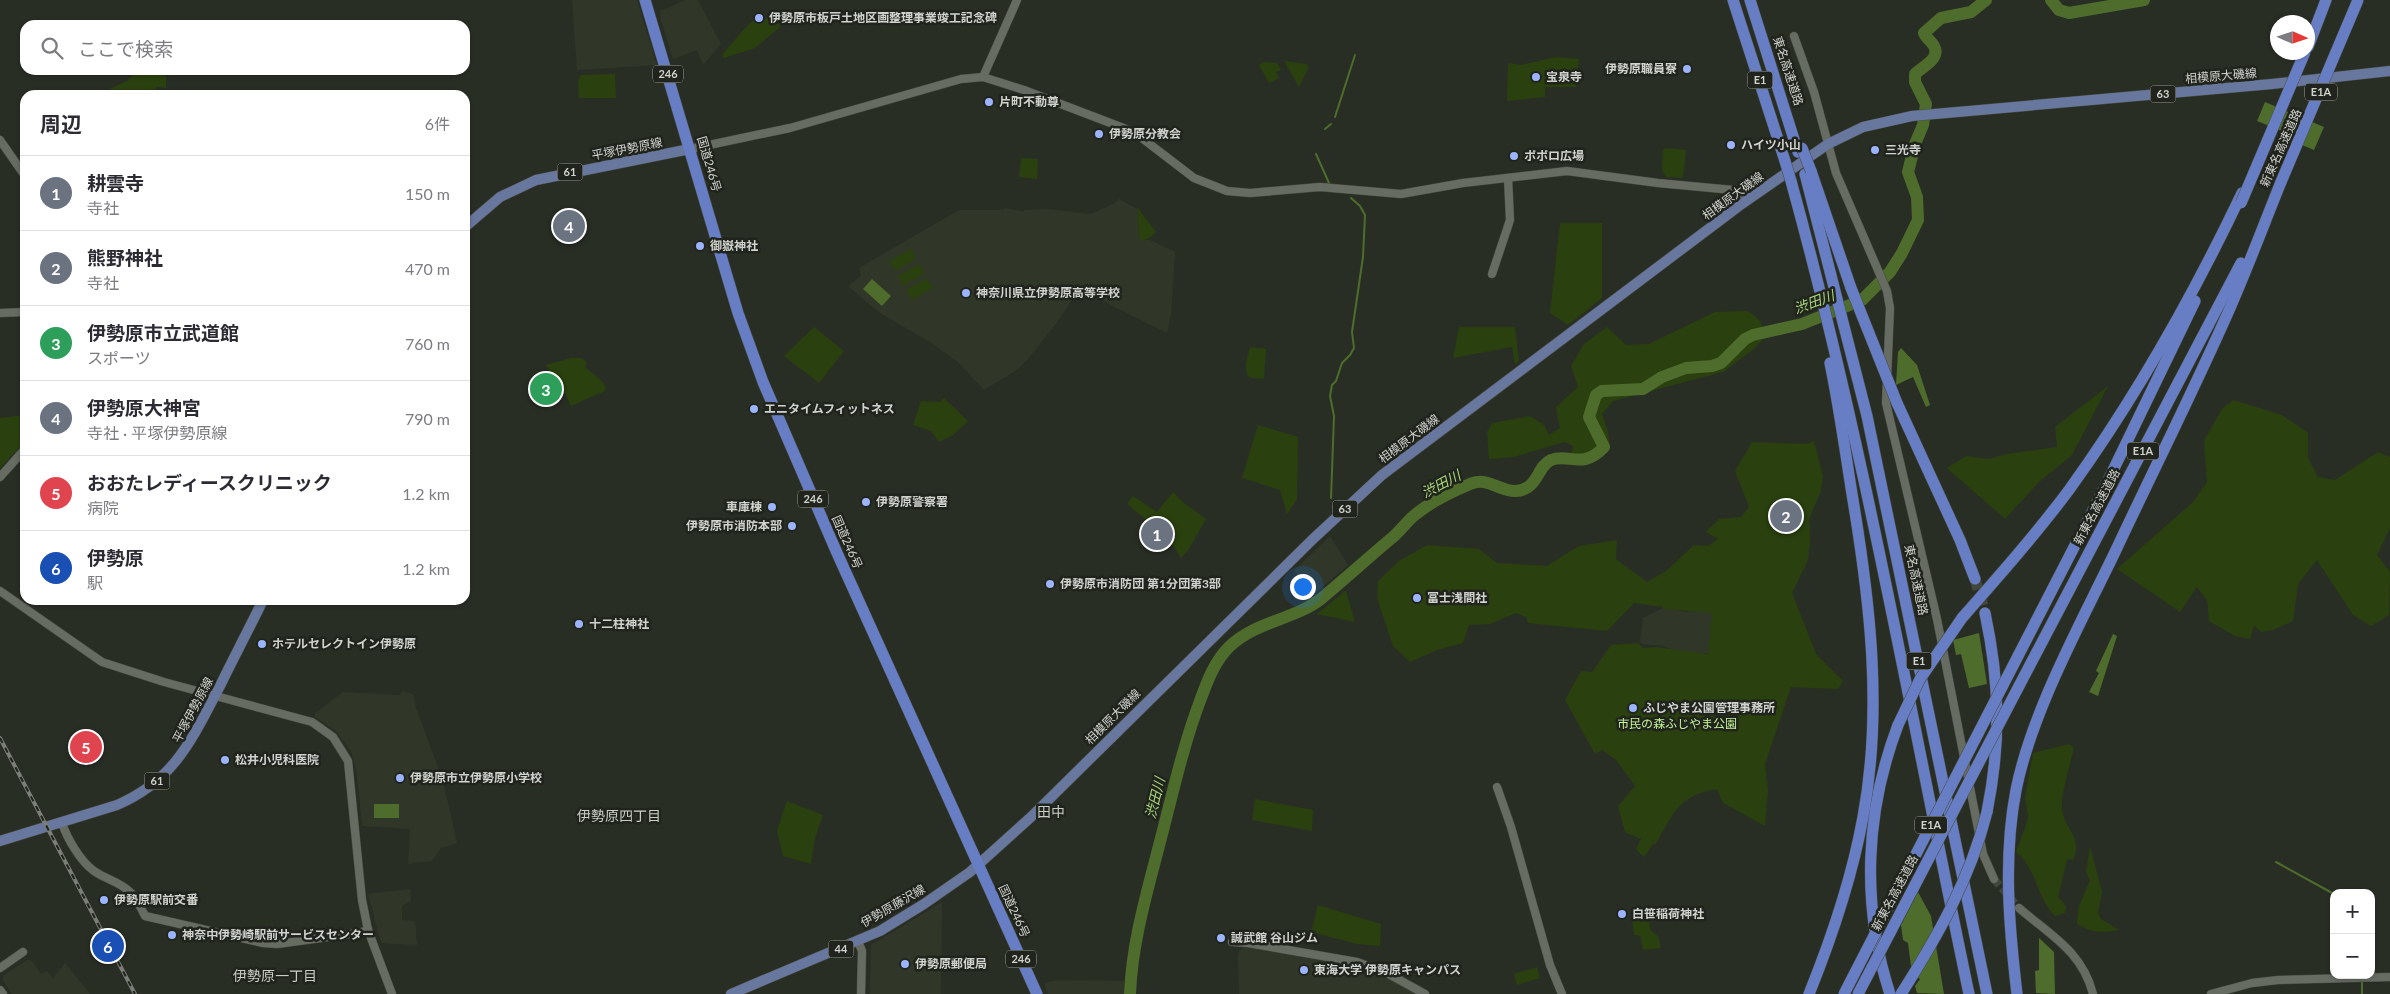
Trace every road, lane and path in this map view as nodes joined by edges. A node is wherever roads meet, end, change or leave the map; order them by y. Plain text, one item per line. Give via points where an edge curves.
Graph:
1 (645, 0) edge
2 (1017, 0) edge
3 (1733, 0) edge
4 (1750, 0) edge
5 (2326, 0) edge
6 (2358, 0) edge
7 (2315, 29) edge
8 (1794, 36) dead end
9 (2303, 60) edge
10 (2390, 71) edge
11 (983, 77) junction
12 (0, 140) edge
13 (1828, 144) junction
14 (690, 149) junction
15 (20, 169) edge
16 (1808, 173) junction
17 (1508, 178) junction
18 (1750, 198) junction
19 (2240, 202) junction
20 (2266, 215) junction
21 (470, 223) edge
22 (1492, 274) dead end
23 (20, 312) edge
24 (0, 313) edge
25 (1827, 334) junction
26 (20, 455) edge
27 (0, 477) edge
28 (1975, 579) tunnel mouth
29 (0, 590) edge
30 (20, 604) edge
31 (21, 605) edge
32 (260, 605) edge
33 (1985, 613) tunnel mouth
34 (215, 695) junction
35 (1497, 787) dead end
36 (62, 822) junction
37 (0, 841) edge
38 (978, 864) junction
39 (1994, 879) tunnel mouth
40 (2019, 908) tunnel mouth
41 (368, 930) junction
42 (858, 941) junction
43 (1232, 942) dead end
44 (23, 952) dead end
45 (0, 968) edge
46 (2390, 977) edge
47 (0, 990) edge
48 (3, 994) edge
49 (392, 994) edge
50 (732, 994) edge
51 (861, 994) edge
52 (1037, 994) edge
53 (1425, 994) edge
54 (1562, 994) edge
55 (1808, 994) edge
56 (1844, 994) edge
57 (1858, 994) edge
58 (1890, 994) edge
59 (1901, 994) edge
60 (1969, 994) edge
61 (1988, 994) edge
62 (2017, 994) edge
63 (2093, 994) edge
64 (2212, 994) edge

1 - 14 highway, 国道246号 / 246
2 - 11 street
3 - 25 highway, E1, bridge via 1791,181
4 - 16 highway, 東名高速道路 / E1
5 - 7 highway
6 - 20 highway, 新東名高速道路 / E1A, bridge
8 - 13 street
9 - 19 highway, 新東名高速道路 / E1A, bridge
10 - 13 main road, 相模原大磯線 / 63 via 1897,118 1863,127
11 - 14 street via 943,83 790,128
11 - 17 street via 1038,94 1134,132 1194,178 1227,191 1257,193 1320,187 1401,194
12 - 15 street
13 - 18 main road, 相模原大磯線 / 63
13 - 39 street via 1836,173 1887,291 1890,308 1886,403 1937,619 1983,854
14 - 21 main road, 平塚伊勢原線 / 61 via 536,180 500,196
14 - 38 highway, 国道246号 / 246 via 738,313 771,402
16 - 28 highway, bridge via 1896,403
16 - 61 highway, 東名高速道路 / E1 via 1890,524
17 - 18 street via 1567,171 1733,190
17 - 22 street via 1510,220
18 - 38 main road, 相模原大磯線 / 63 via 1382,475 1299,552 1031,817
19 - 56 highway, 新東名高速道路 / E1A, bridge via 2105,487
19 - 58 highway, bridge via 2184,307 2105,437 2042,525 1962,618 1920,679 1898,725 1879,788 1870,855 1874,922
20 - 57 highway, 新東名高速道路 / E1A, bridge
20 - 62 highway via 2228,313 2071,645 2026,753 2013,807 2008,860
23 - 24 street
25 - 55 highway via 1857,520 1872,643 1872,750 1855,855 1830,940
25 - 60 highway, E1 via 1892,604
26 - 27 street
29 - 30 street
31 - 34 street via 102,662
32 - 34 main road, 平塚伊勢原線 / 61
33 - 59 highway, bridge via 1994,655 1998,707 1995,766 1987,812 1960,893
34 - 36 main road, 平塚伊勢原線 / 61 via 182,756 153,785 117,805
34 - 41 street via 312,722 342,748 350,774 362,900
35 - 54 street via 1550,965
36 - 37 main road, 平塚伊勢原線 / 61
36 - 41 street via 85,862 93,871 126,889 145,916 277,944
38 - 42 main road, 伊勢原藤沢線 / 44 via 924,904
38 - 52 highway, 国道246号 / 246
40 - 63 street via 2075,956 2086,972
41 - 49 street
42 - 50 main road, 伊勢原藤沢線 / 44
42 - 51 street via 862,951
43 - 53 street via 1352,960 1385,972
44 - 45 street
46 - 64 street via 2278,980
47 - 48 street

